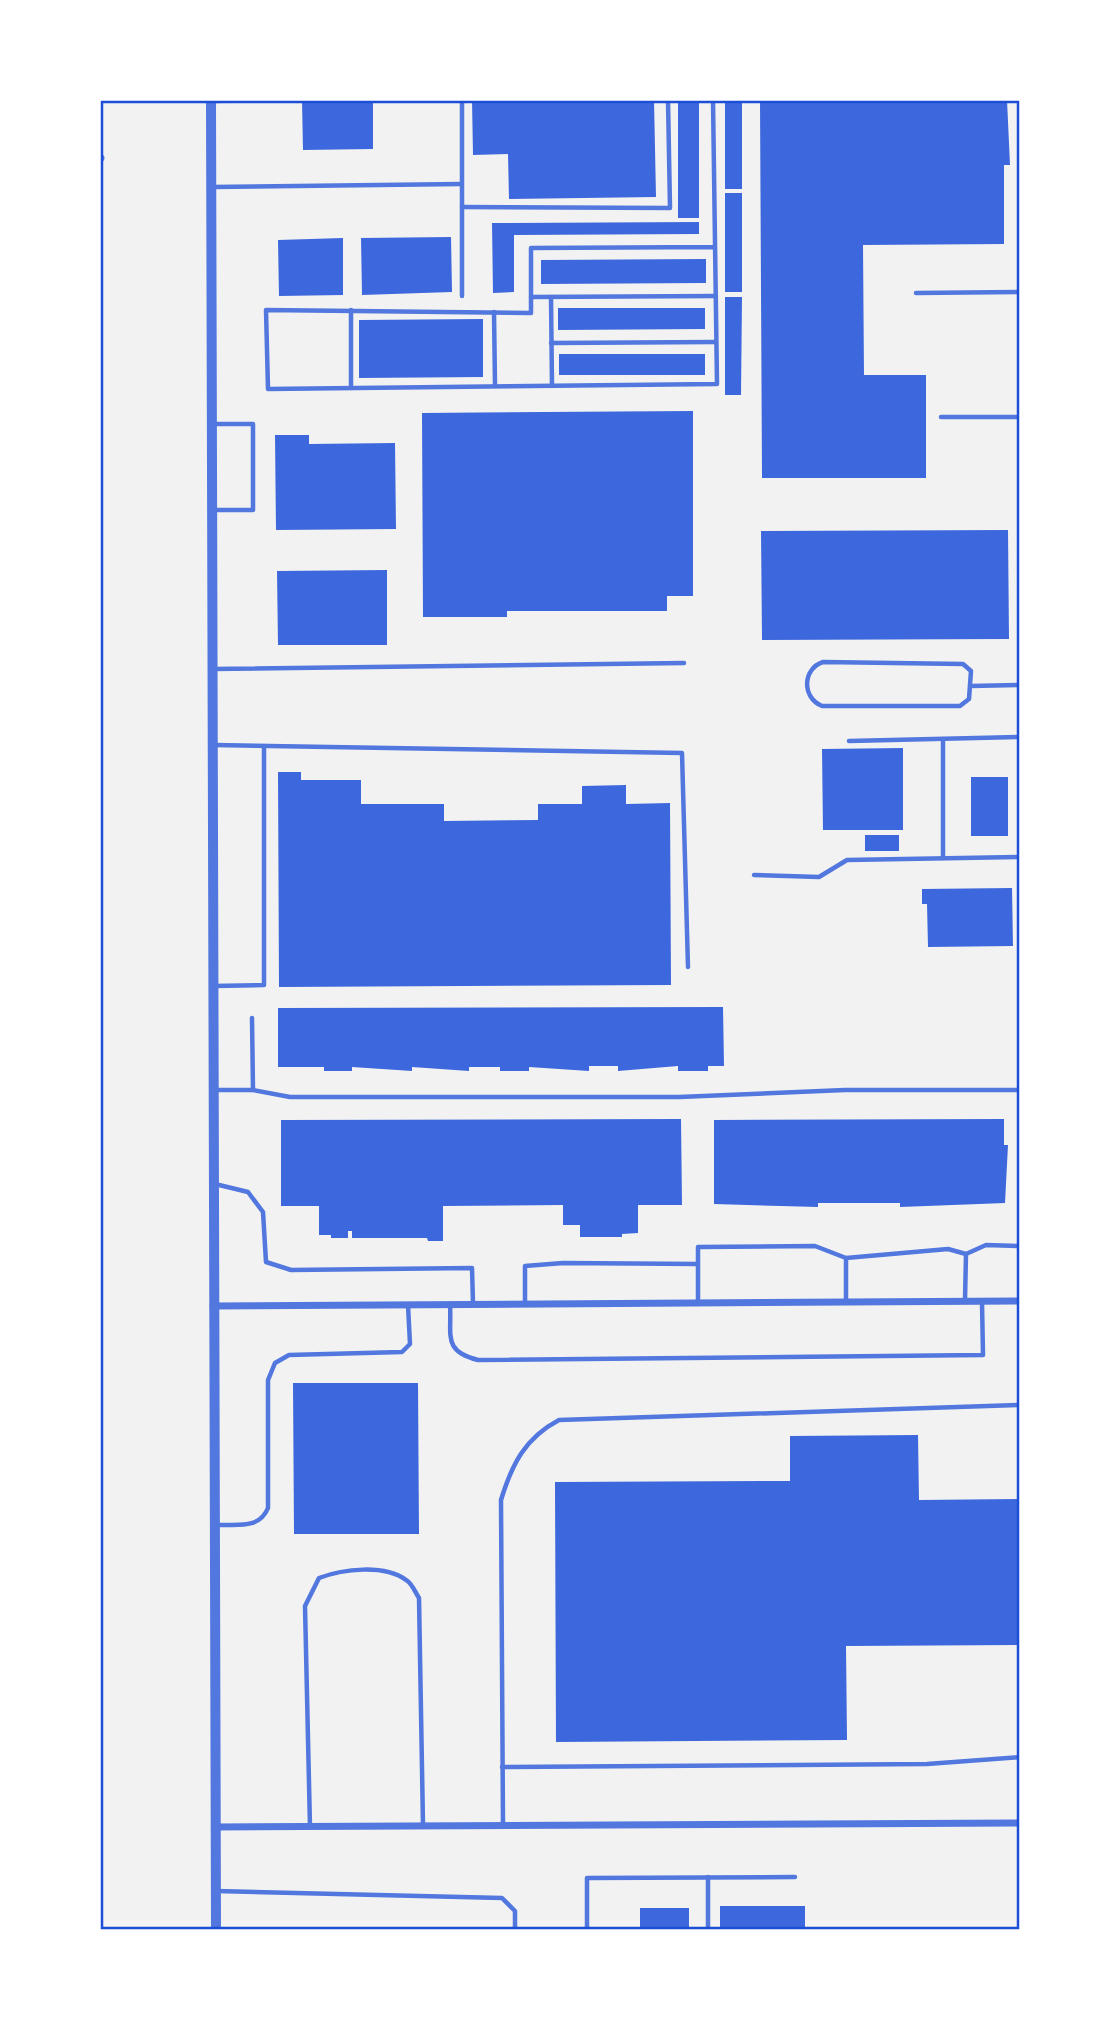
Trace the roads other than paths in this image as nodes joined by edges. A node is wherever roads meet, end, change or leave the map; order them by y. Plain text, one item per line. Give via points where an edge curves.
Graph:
1 (211, 100) edge
2 (275, 100) edge
3 (462, 100) edge
4 (668, 100) edge
5 (713, 100) edge
6 (462, 184) junction
7 (211, 187) junction
8 (462, 207) junction
9 (715, 247) junction
10 (1020, 292) edge
11 (916, 293) dead end
12 (462, 296) dead end
13 (716, 296) junction
14 (531, 297) junction
15 (551, 297) junction
16 (351, 310) junction
17 (494, 312) junction
18 (716, 342) junction
19 (551, 343) junction
20 (495, 386) junction
21 (552, 386) junction
22 (351, 388) junction
23 (941, 417) dead end
24 (1020, 417) edge
25 (212, 424) junction
26 (212, 510) junction
27 (684, 663) dead end
28 (212, 669) junction
29 (1020, 685) edge
30 (971, 686) junction
31 (1020, 737) edge
32 (943, 738) junction
33 (849, 741) dead end
34 (213, 745) junction
35 (264, 746) junction
36 (1020, 856) edge
37 (943, 858) junction
38 (754, 876) dead end
39 (688, 967) dead end
40 (214, 986) junction
41 (252, 1018) dead end
42 (214, 1090) junction
43 (253, 1090) junction
44 (1020, 1090) edge
45 (214, 1183) junction
46 (1020, 1246) edge
47 (965, 1254) junction
48 (846, 1258) junction
49 (698, 1264) junction
50 (965, 1300) junction
51 (982, 1301) junction
52 (1020, 1301) edge
53 (473, 1303) junction
54 (846, 1303) junction
55 (408, 1304) junction
56 (450, 1304) junction
57 (525, 1304) junction
58 (698, 1304) junction
59 (213, 1306) junction
60 (1020, 1405) edge
61 (215, 1525) junction
62 (1020, 1757) edge
63 (502, 1767) junction
64 (1020, 1823) edge
65 (423, 1826) junction
66 (503, 1826) junction
67 (216, 1827) junction
68 (310, 1827) junction
69 (708, 1877) junction
70 (795, 1877) dead end
71 (216, 1891) junction
72 (216, 1930) edge
73 (515, 1930) edge
74 (587, 1930) edge
75 (708, 1930) edge

1 - 2 lane
1 - 7 street
3 - 6 lane
4 - 8 lane via 670,208
5 - 9 lane
6 - 7 lane
6 - 8 lane
7 - 25 street
8 - 12 lane
9 - 13 lane
9 - 14 lane via 531,248
10 - 11 lane
13 - 15 lane
13 - 18 lane
14 - 15 lane
14 - 17 lane via 531,313
15 - 19 lane
16 - 17 lane
16 - 22 lane
16 - 22 lane via 267,310 268,389
17 - 20 lane
18 - 19 lane
18 - 21 lane via 717,384
19 - 21 lane
20 - 21 lane
20 - 22 lane
23 - 24 lane
25 - 26 street
25 - 26 lane via 253,424 253,510
26 - 28 street
27 - 28 lane
28 - 34 street
29 - 30 lane
30 - 30 lane via 971,671 963,664 823,662 808,674 808,696 822,706 960,706 970,699
31 - 32 lane
32 - 33 lane
32 - 37 lane
34 - 35 lane
34 - 40 street
35 - 39 lane via 682,753
35 - 40 lane via 264,985
36 - 37 lane
37 - 38 lane via 848,860 819,877
40 - 42 street
41 - 43 lane
42 - 43 lane
42 - 45 street
43 - 44 lane via 290,1097 679,1097 845,1090
45 - 53 lane via 248,1192 263,1212 267,1262 291,1270 472,1268
45 - 59 street
46 - 47 lane via 986,1245
47 - 48 lane via 948,1249
47 - 50 lane
48 - 49 lane via 815,1246 698,1247
48 - 54 lane
49 - 57 lane via 525,1266
49 - 58 lane
50 - 51 street
50 - 54 street
51 - 52 street
51 - 56 lane via 983,1355 478,1360 458,1355 452,1346
53 - 56 street
53 - 57 street
54 - 58 street
55 - 56 street
55 - 59 street
55 - 61 lane via 410,1344 402,1352 289,1355 275,1363 268,1380 268,1508 255,1524
57 - 58 street
59 - 61 street
60 - 63 lane via 559,1420 540,1430 511,1468 501,1500
61 - 67 street
62 - 63 lane via 927,1764
63 - 66 lane
64 - 66 street
65 - 66 street
65 - 68 street
65 - 68 lane via 419,1598 409,1581 391,1572 337,1571 319,1578 305,1606
67 - 68 street
67 - 71 street
69 - 70 lane
69 - 74 lane via 587,1878
69 - 75 lane
71 - 72 street
71 - 73 lane via 502,1898 514,1912

